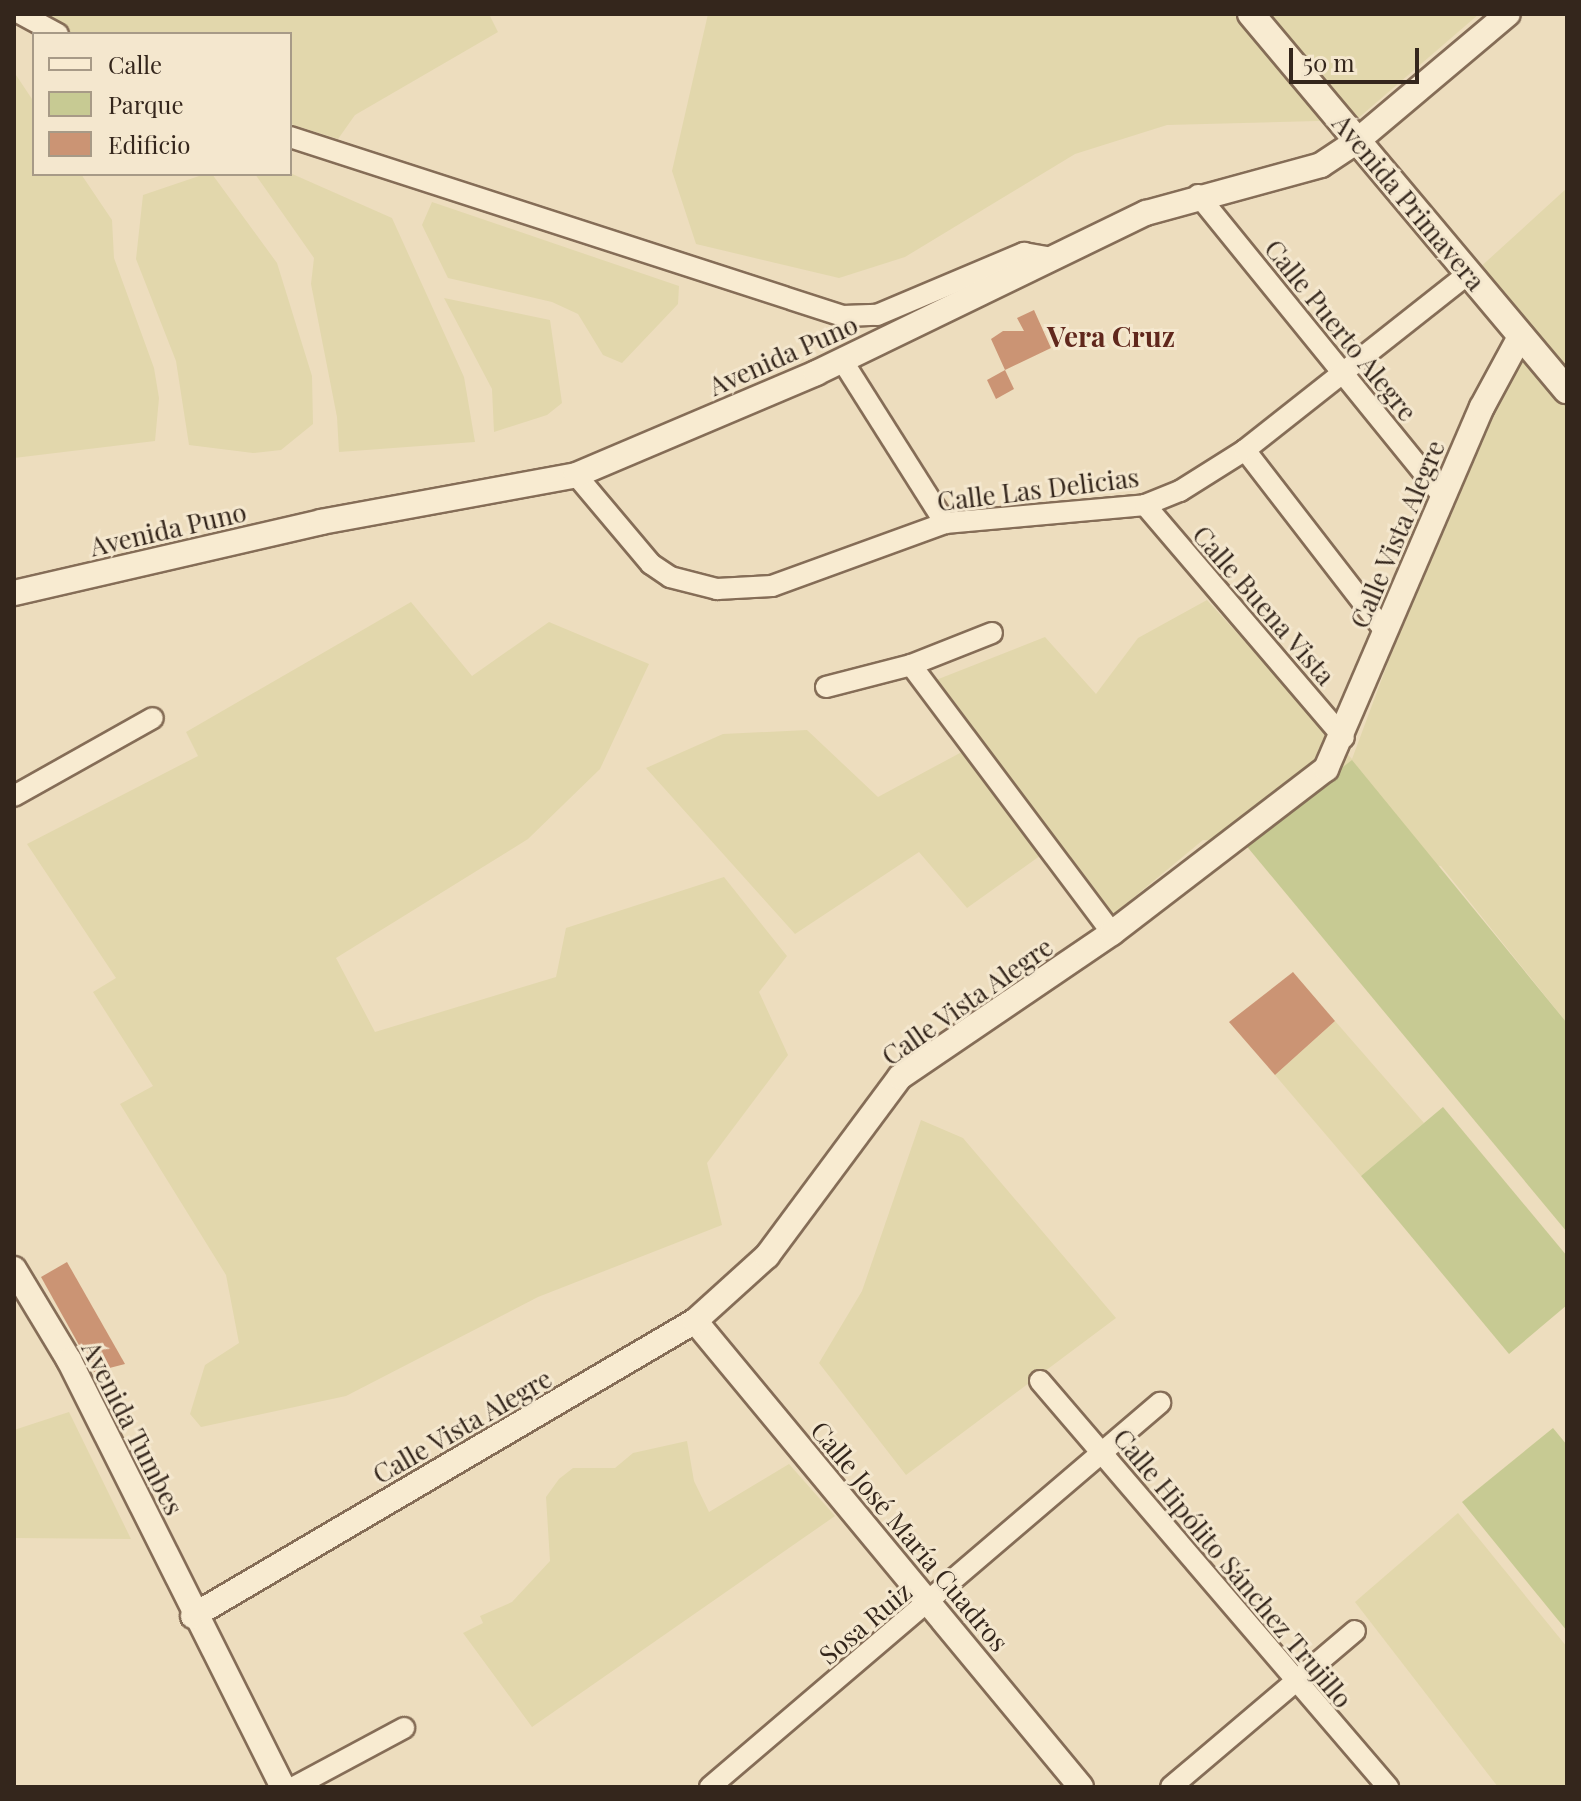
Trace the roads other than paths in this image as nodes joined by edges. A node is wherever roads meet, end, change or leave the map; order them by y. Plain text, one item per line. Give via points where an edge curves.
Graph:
1 (21, 14) edge
2 (1251, 14) edge
3 (1508, 14) edge
4 (54, 32) edge
5 (292, 138) edge
6 (1357, 141) junction
7 (1198, 195) junction
8 (1053, 258) junction
9 (1469, 273) junction
10 (1521, 335) junction
11 (842, 360) junction
12 (1342, 373) junction
13 (1567, 390) edge
14 (1245, 450) junction
15 (576, 475) junction
16 (1443, 497) junction
17 (1145, 505) junction
18 (945, 523) junction
19 (14, 593) edge
20 (1384, 630) junction
21 (992, 633) dead end
22 (911, 665) junction
23 (826, 687) dead end
24 (153, 718) dead end
25 (1344, 738) junction
26 (14, 796) edge
27 (1112, 933) junction
28 (14, 1269) edge
29 (695, 1321) junction
30 (1040, 1381) dead end
31 (1160, 1403) dead end
32 (1102, 1453) junction
33 (929, 1603) junction
34 (193, 1616) junction
35 (1355, 1631) dead end
36 (1294, 1683) junction
37 (404, 1728) dead end
38 (283, 1787) edge
39 (294, 1787) edge
40 (710, 1787) edge
41 (1081, 1787) edge
42 (1171, 1787) edge
43 (1388, 1787) edge

1 - 4 street
2 - 6 main road, Avenida Primavera
3 - 6 street, Avenida Puno
5 - 8 street via 843,316 877,315 1024,253
6 - 7 street, Avenida Puno via 1300,173
6 - 9 main road, Avenida Primavera
7 - 8 street, Avenida Puno
7 - 12 street, Calle Puerto Alegre
8 - 11 street, Avenida Puno
9 - 10 main road, Avenida Primavera
9 - 12 street, Calle Las Delicias
10 - 13 main road, Avenida Primavera
10 - 16 street, Calle Vista Alegre
11 - 15 street, Avenida Puno
11 - 18 street
12 - 14 street, Calle Las Delicias
12 - 16 street, Calle Puerto Alegre
14 - 17 street, Calle Las Delicias via 1180,491
14 - 20 street
15 - 18 street, Calle Las Delicias via 651,564 693,585 748,591 772,586
15 - 19 street, Avenida Puno via 321,522
16 - 20 street, Calle Vista Alegre
17 - 18 street, Calle Las Delicias
17 - 25 street, Calle Buena Vista
20 - 25 street, Calle Vista Alegre
21 - 22 street
22 - 23 street
22 - 27 street
24 - 26 street
25 - 27 street, Calle Vista Alegre via 1326,769
27 - 29 street, Calle Vista Alegre via 900,1077 767,1256
28 - 34 street, Avenida Tumbes via 69,1360
29 - 33 street, Calle José María Cuadros
29 - 34 street, Calle Vista Alegre
30 - 32 street, Calle Hipólito Sánchez Trujillo
31 - 32 street, Sosa Ruiz
32 - 33 street, Sosa Ruiz
32 - 36 street, Calle Hipólito Sánchez Trujillo
33 - 40 street, Sosa Ruiz
33 - 41 street, Calle José María Cuadros
34 - 38 street, Avenida Tumbes
35 - 36 street
36 - 42 street
36 - 43 street, Calle Hipólito Sánchez Trujillo
37 - 39 street

